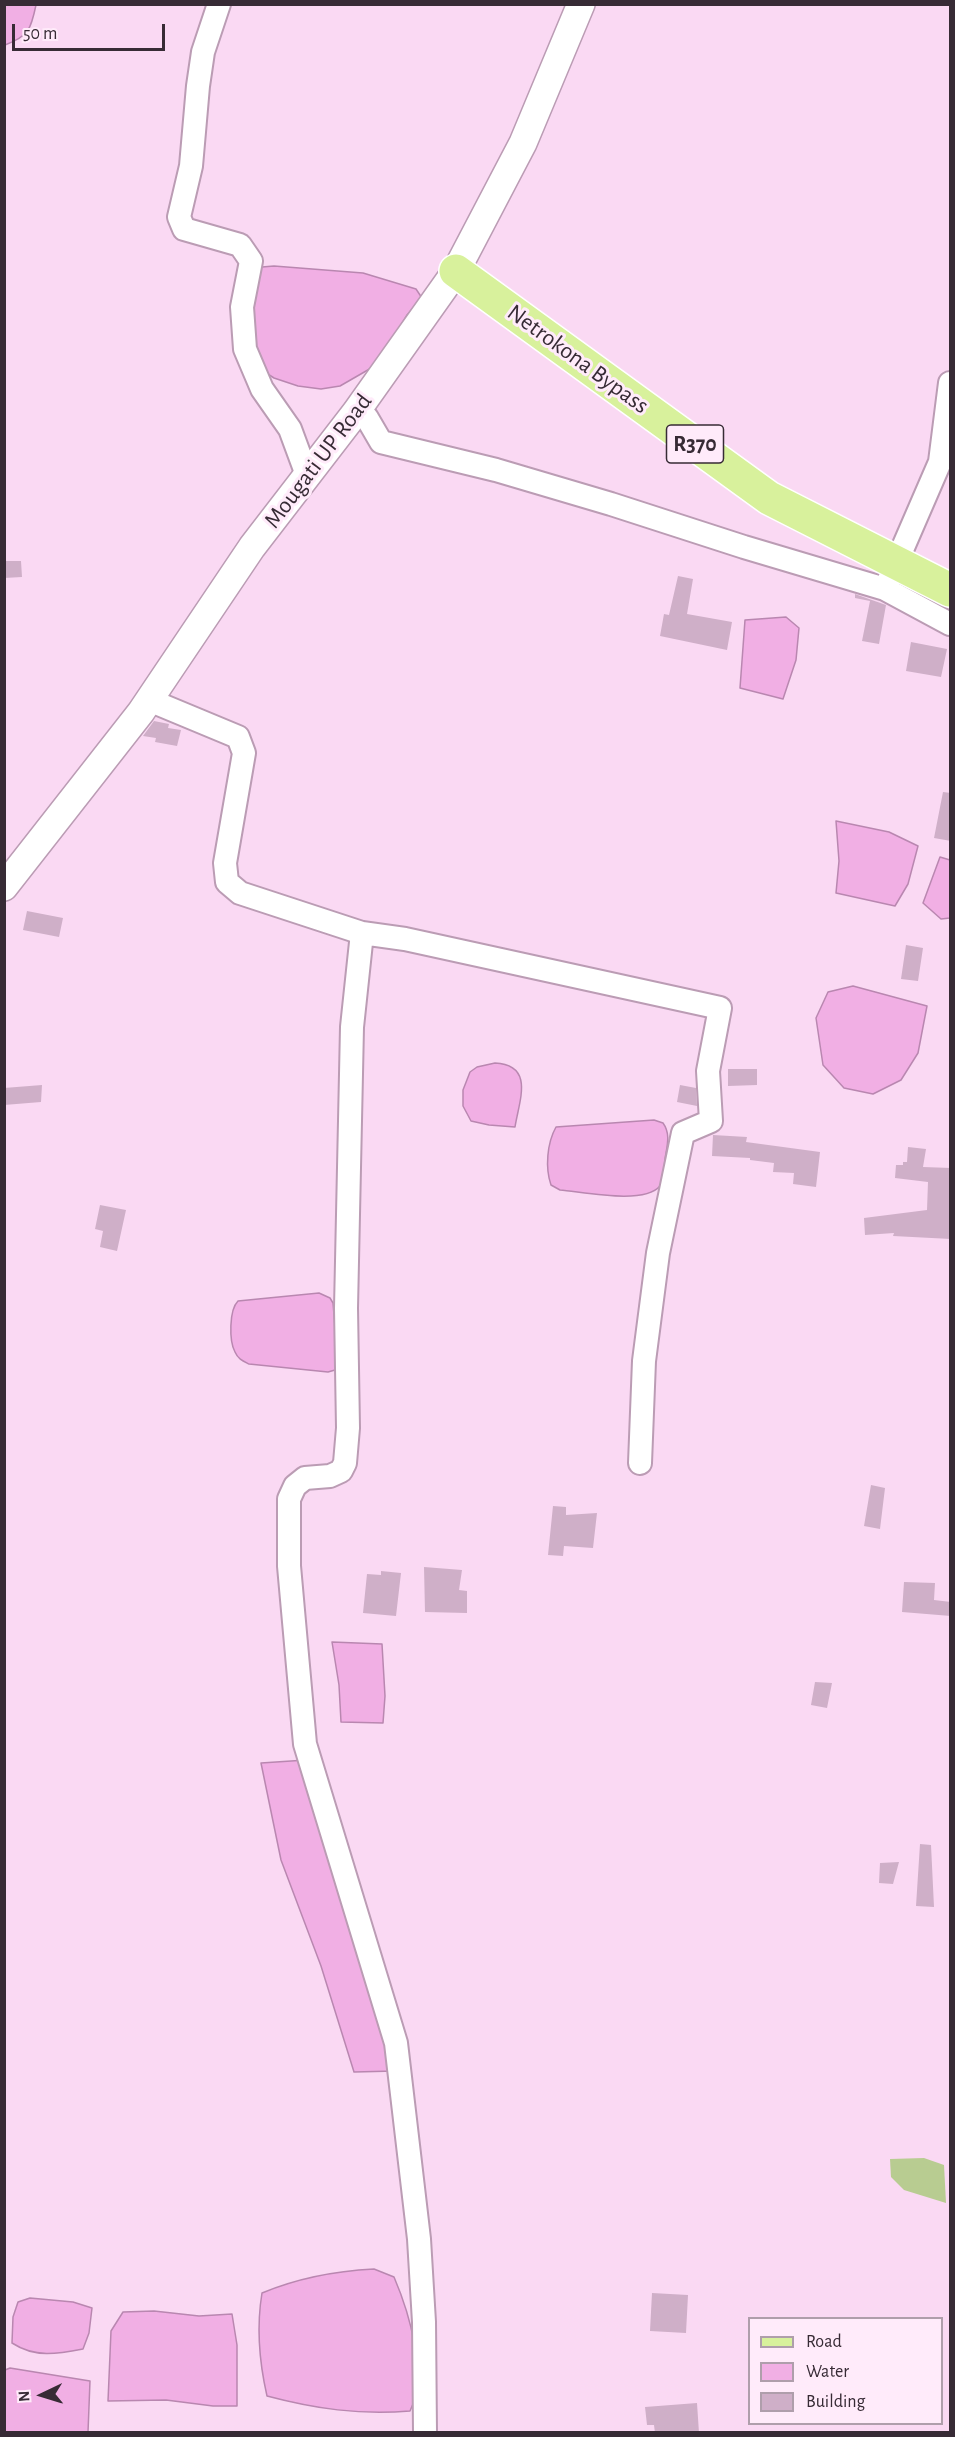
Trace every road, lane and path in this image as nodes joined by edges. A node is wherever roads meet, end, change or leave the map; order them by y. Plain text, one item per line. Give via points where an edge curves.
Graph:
1 (219, 4) edge
2 (581, 4) edge
3 (456, 271) junction
4 (951, 383) edge
5 (356, 412) junction
6 (307, 475) junction
7 (891, 576) junction
8 (951, 590) edge
9 (951, 624) edge
10 (149, 700) junction
11 (4, 887) edge
12 (362, 933) junction
13 (640, 1463) dead end
14 (425, 2433) edge

1 - 6 street via 203,52 191,166 179,217 184,230 240,245 251,261 243,307 245,349 262,389 290,429
2 - 3 street, Mougati UP Road via 523,143
3 - 5 street, Mougati UP Road
3 - 7 main road, Netrokona Bypass / R370 via 769,498
4 - 7 street via 940,462
5 - 6 street, Mougati UP Road
5 - 7 street via 367,418 381,442 508,473 744,547
6 - 10 street, Mougati UP Road via 252,547
7 - 8 main road, Netrokona Bypass / R370
7 - 9 street
10 - 11 street, Mougati UP Road
10 - 12 street via 238,737 244,753 225,863 227,882 240,893
12 - 13 street via 720,1008 708,1071 711,1121 683,1133 658,1253 644,1361
12 - 14 street via 352,1027 345,1463 341,1471 330,1476 305,1478 294,1486 289,1499 289,1566 305,1744 396,2043 419,2239

